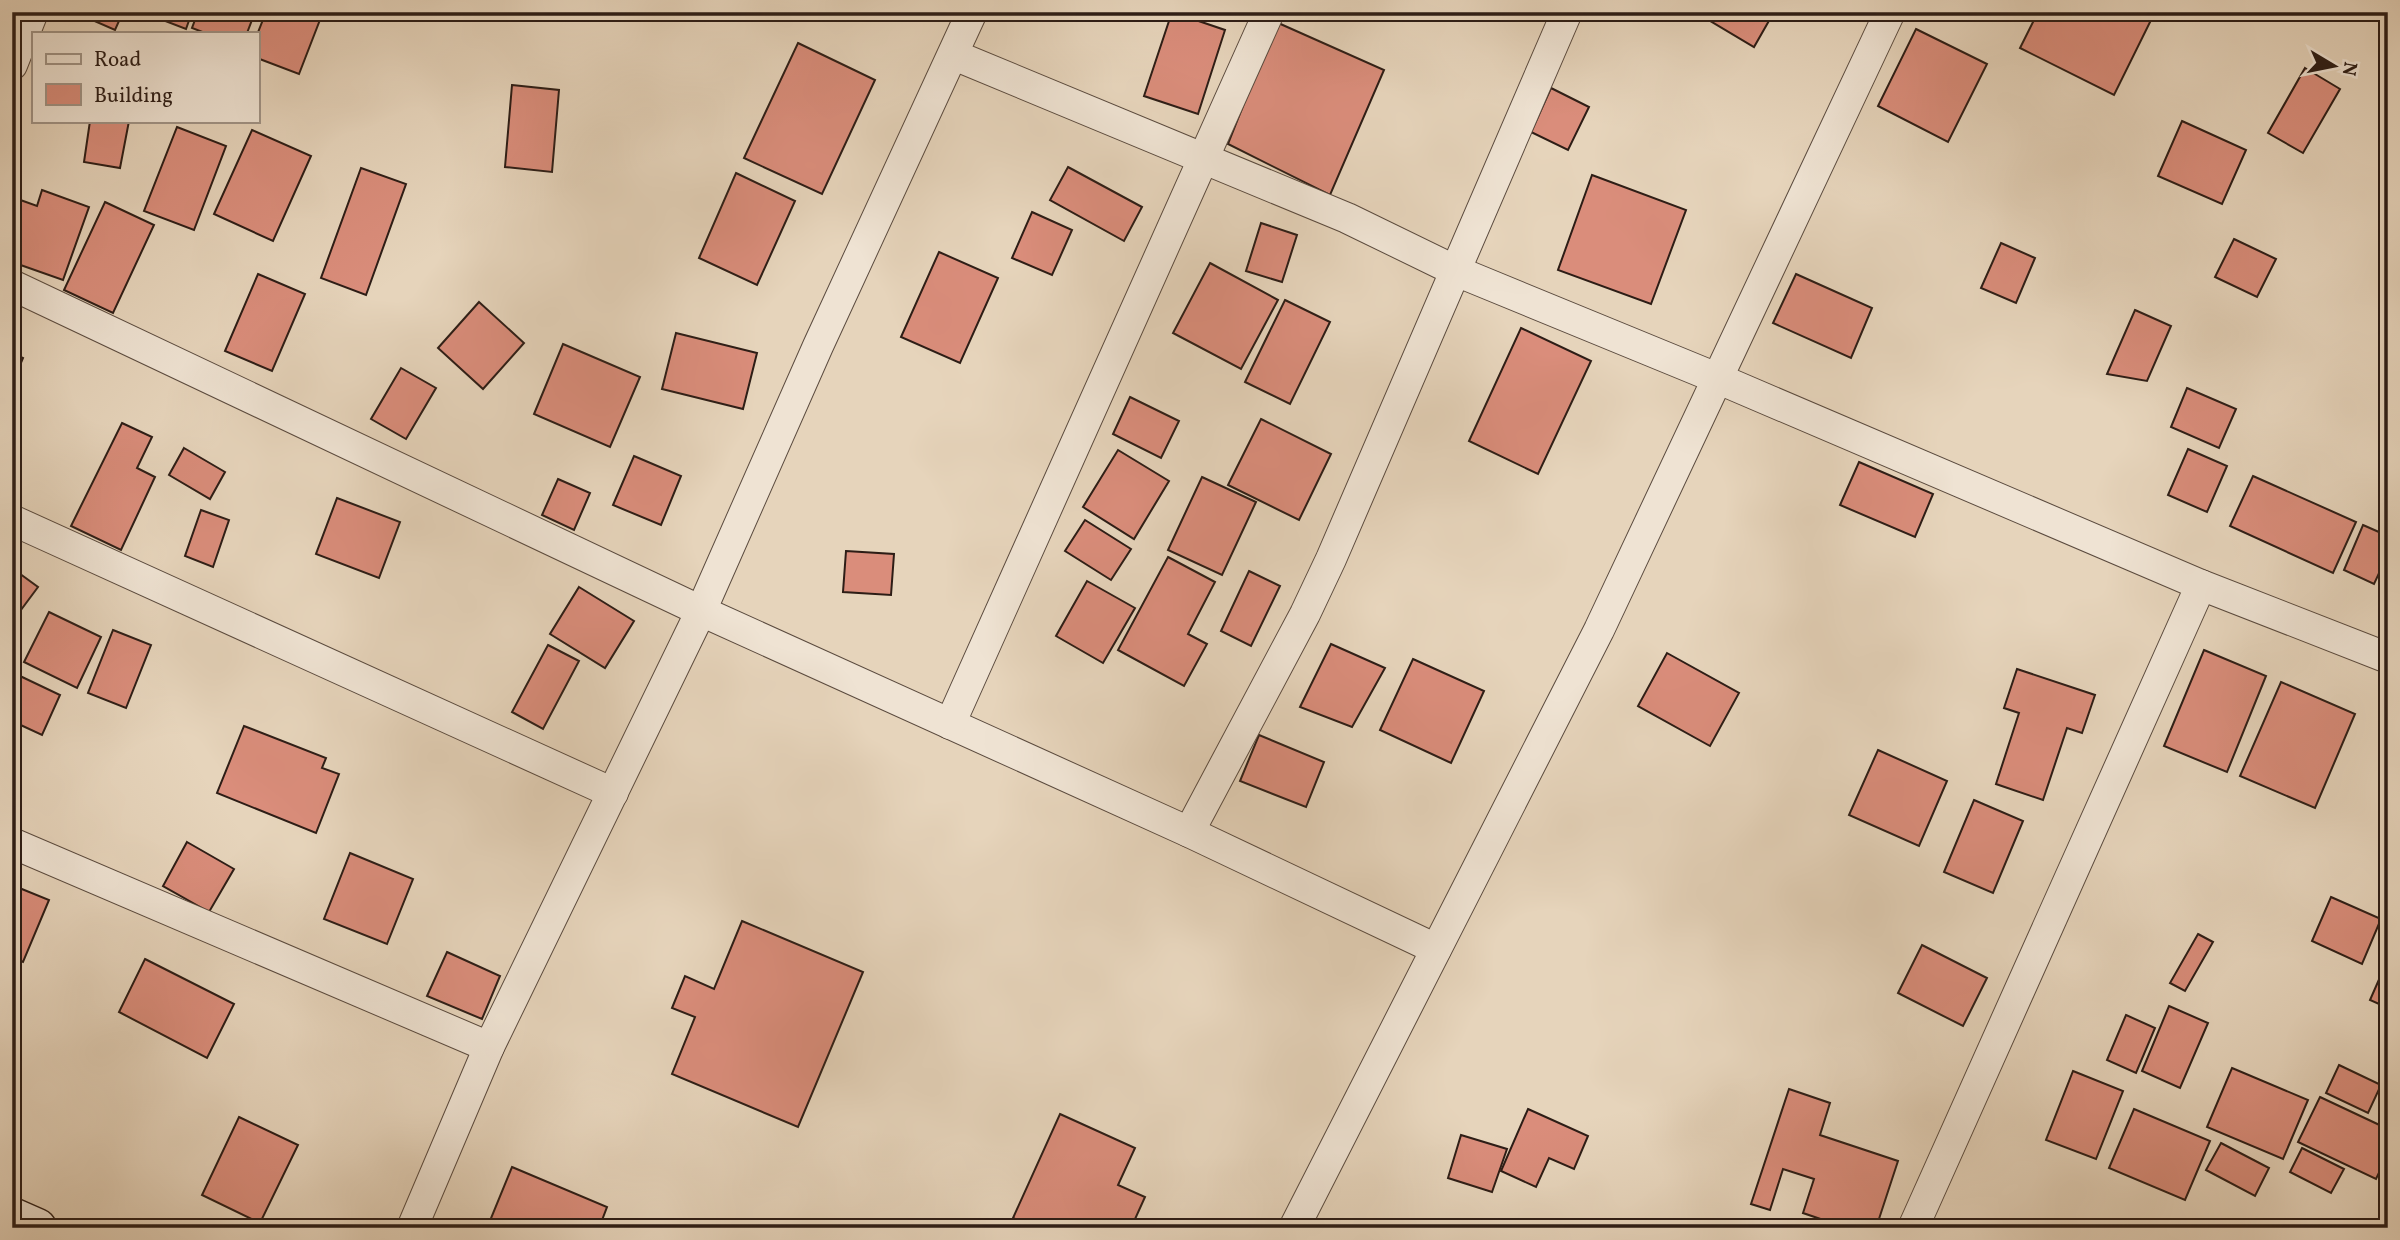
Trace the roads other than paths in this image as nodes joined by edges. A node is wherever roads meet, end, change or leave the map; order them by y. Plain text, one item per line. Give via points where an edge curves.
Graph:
1 (33, 12) edge
2 (972, 12) edge
3 (1269, 12) edge
4 (1567, 12) edge
5 (1890, 12) edge
6 (954, 55) junction
7 (12, 65) edge
8 (1204, 160) junction
9 (1456, 271) junction
10 (12, 285) edge
11 (1719, 379) junction
12 (12, 520) edge
13 (2201, 585) junction
14 (701, 611) junction
15 (2388, 658) edge
16 (950, 724) junction
17 (613, 793) junction
18 (1189, 832) junction
19 (12, 843) edge
20 (1436, 949) junction
21 (489, 1046) junction
22 (12, 1217) edge
23 (37, 1228) edge
24 (412, 1228) edge
25 (1294, 1228) edge
26 (1913, 1228) edge

1 - 7 street
2 - 6 street
3 - 8 street
4 - 9 street
5 - 11 street
6 - 8 street
6 - 14 street
8 - 9 street via 1347,218
8 - 16 street
9 - 11 street
9 - 18 street via 1310,603
10 - 14 street
11 - 13 street
11 - 20 street via 1599,630
12 - 17 street
13 - 15 street
13 - 26 street
14 - 16 street
14 - 17 street
16 - 18 street
17 - 21 street
18 - 20 street
19 - 21 street
20 - 25 street
21 - 24 street
22 - 23 street

